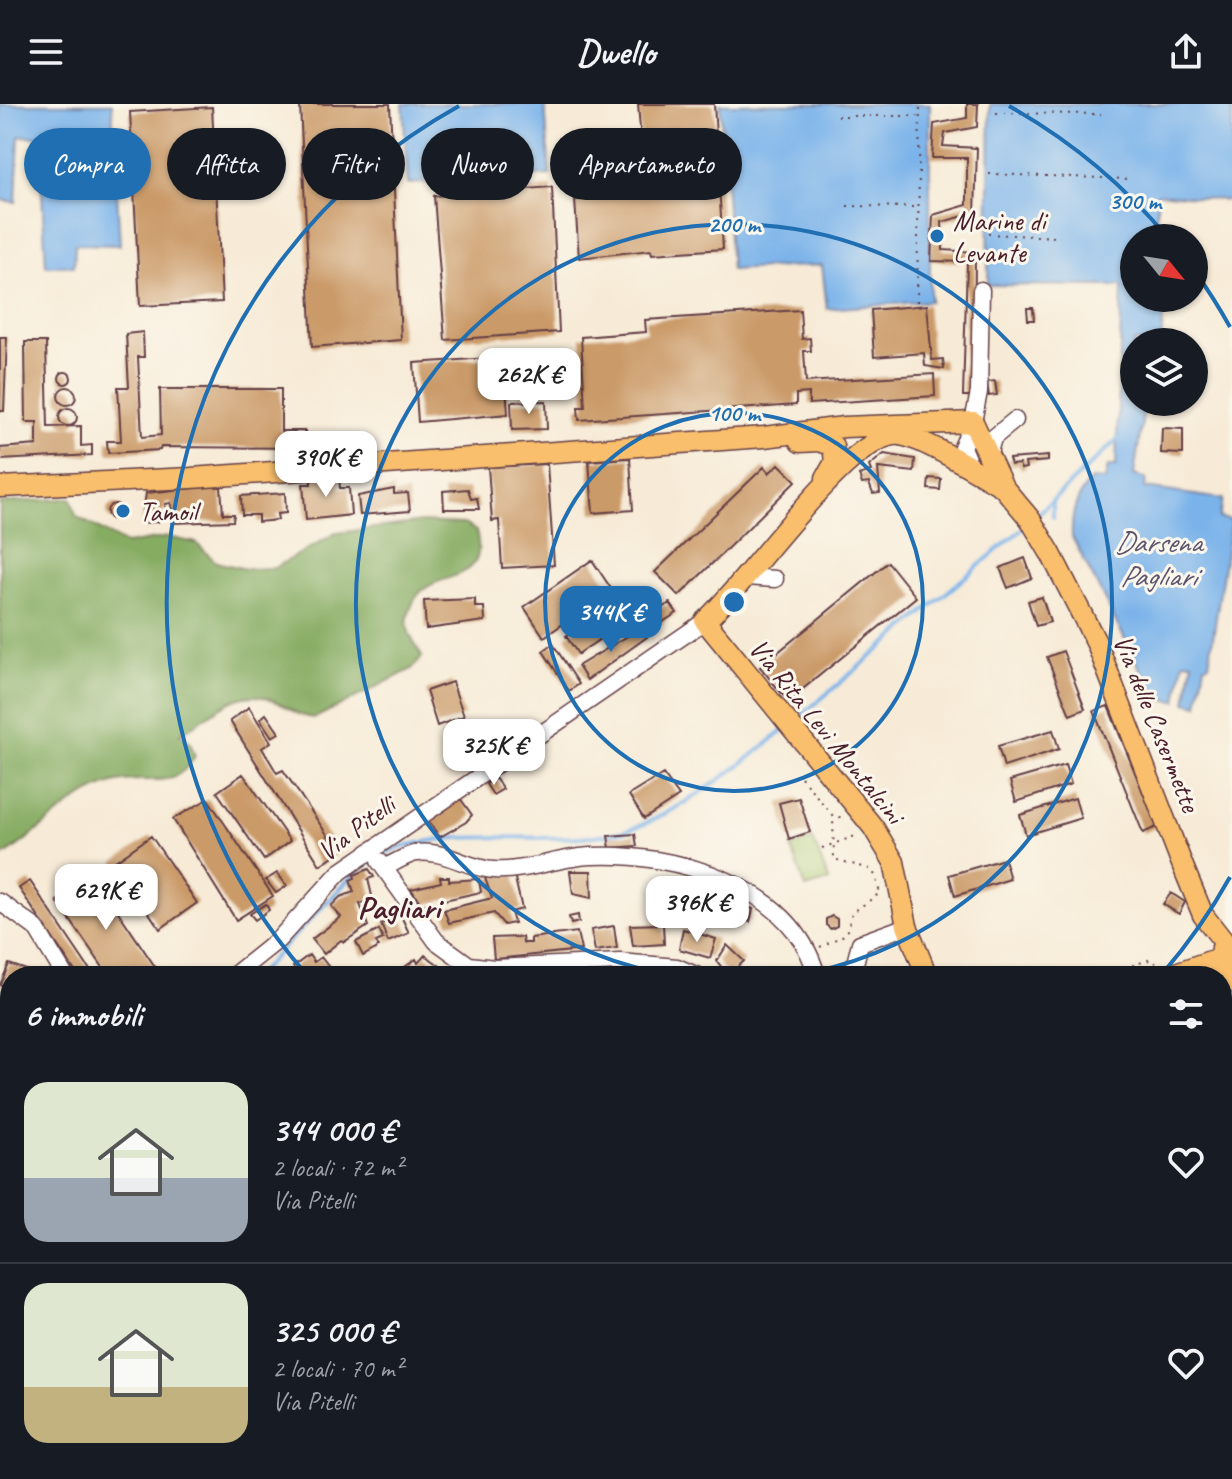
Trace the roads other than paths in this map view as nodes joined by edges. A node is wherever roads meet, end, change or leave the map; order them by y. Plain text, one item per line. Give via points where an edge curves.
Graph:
1 (981, 290) dead end
2 (973, 422) junction
3 (764, 437) junction
4 (979, 461) junction
5 (0, 487) edge
6 (816, 494) junction
7 (747, 577) junction
8 (775, 579) dead end
9 (705, 621) junction
10 (377, 858) junction
11 (0, 902) edge
12 (907, 926) junction
13 (1225, 946) edge
14 (59, 966) edge
15 (246, 966) edge
16 (478, 966) edge
17 (537, 966) edge
18 (666, 966) edge
19 (812, 966) edge
20 (854, 966) edge
21 (923, 966) edge
22 (1177, 966) edge
23 (1224, 966) edge

1 - 2 street via 979,392
2 - 3 main road via 844,427
2 - 4 main road via 985,441
2 - 4 street via 1015,420 993,438
3 - 5 main road
3 - 6 main road, Via Pitelli via 772,443 819,441 833,446 836,458
4 - 6 main road, Via Pitelli via 893,436 844,465
4 - 13 main road, Via delle Casermette via 1033,524 1097,644 1203,915
6 - 7 main road, Via Pitelli
7 - 8 street
7 - 9 main road, Via Pitelli
9 - 10 street, Via Pitelli
9 - 12 main road, Via Rita Levi Montalcini via 894,862
10 - 15 street, Via Pitelli via 340,872 278,940
10 - 16 street via 436,941
10 - 19 street via 420,852 492,870 590,856 697,870 730,880 771,906 794,932
11 - 14 street via 36,928
12 - 20 street via 860,943
12 - 21 main road, Via Rita Levi Montalcini
13 - 22 main road
13 - 23 main road, Via delle Casermette
17 - 18 street

